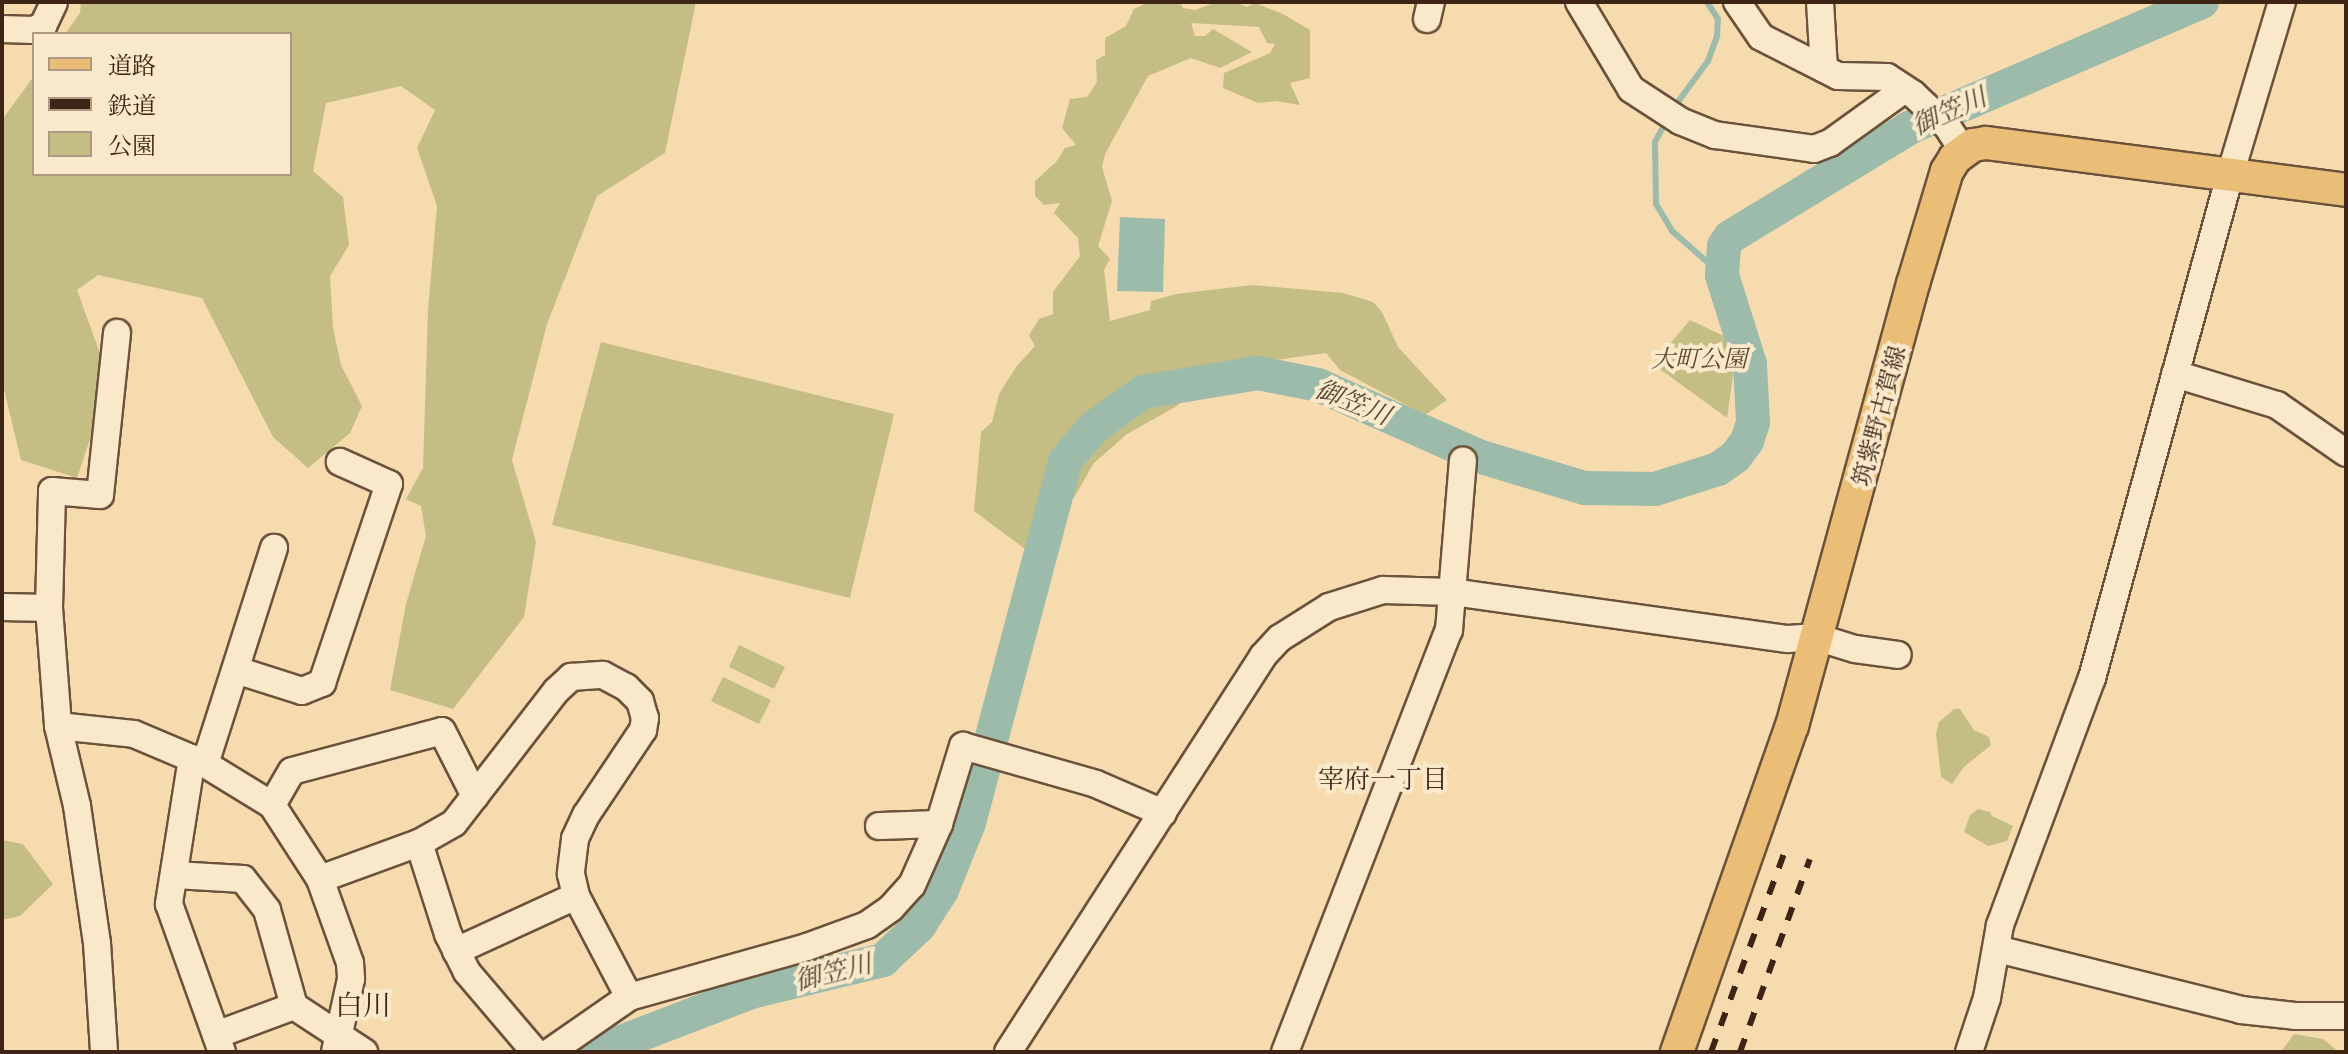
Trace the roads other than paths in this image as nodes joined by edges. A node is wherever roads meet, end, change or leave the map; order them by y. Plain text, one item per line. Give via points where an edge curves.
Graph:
1 (54, 2) edge
2 (1579, 2) edge
3 (1737, 2) edge
4 (1820, 2) edge
5 (2282, 2) edge
6 (2, 29) edge
7 (1824, 69) junction
8 (1909, 92) junction
9 (1955, 139) junction
10 (2230, 175) junction
11 (2346, 190) edge
12 (117, 333) dead end
13 (2175, 374) junction
14 (2346, 453) edge
15 (1463, 461) dead end
16 (340, 462) dead end
17 (274, 548) dead end
18 (1452, 592) junction
19 (2, 607) edge
20 (49, 608) junction
21 (1816, 637) junction
22 (1898, 655) dead end
23 (236, 670) junction
24 (58, 726) junction
25 (198, 761) junction
26 (475, 796) junction
27 (272, 805) junction
28 (1163, 813) junction
29 (939, 824) junction
30 (879, 826) dead end
31 (419, 843) junction
32 (175, 875) junction
33 (320, 879) junction
34 (576, 896) junction
35 (1997, 949) junction
36 (456, 951) junction
37 (629, 997) junction
38 (294, 1006) junction
39 (2346, 1016) edge
40 (219, 1043) edge
41 (338, 1044) edge
42 (104, 1052) edge
43 (364, 1052) edge
44 (535, 1052) edge
45 (550, 1052) edge
46 (1008, 1052) edge
47 (1285, 1052) edge
48 (1677, 1052) edge
49 (1969, 1052) edge

1 - 6 street via 43,26
2 - 8 street via 1631,89 1671,116 1732,140 1814,149
3 - 7 street via 1761,37
4 - 7 street
5 - 10 street
7 - 8 street via 1843,78 1887,77
8 - 9 street
9 - 10 main road
9 - 21 main road, 筑紫野古賀線
10 - 11 main road
10 - 13 street
12 - 20 street via 100,495 52,491
13 - 14 street via 2277,405
13 - 35 street via 2092,678 2000,925
15 - 18 street
16 - 23 street via 389,484 322,683 302,691
17 - 23 street
18 - 21 street via 1788,639
18 - 28 street via 1383,590 1357,596 1280,638 1263,656
18 - 47 street via 1449,630
19 - 20 street
20 - 24 street
21 - 22 street
21 - 48 main road, 筑紫野古賀線 via 1792,726
23 - 25 street
24 - 25 street via 121,730
24 - 42 street via 77,806 97,943
25 - 27 street
25 - 32 street
26 - 27 street via 442,731 292,771
26 - 31 street via 454,823
26 - 34 street via 571,677 603,675 626,687 640,701 643,730 575,839 570,861
27 - 33 street
28 - 29 street via 1096,784 963,746
28 - 46 street
29 - 30 street
29 - 37 street via 912,885 867,925
31 - 33 street
31 - 36 street
32 - 38 street via 243,879 267,910
32 - 40 street via 169,904 172,919
33 - 41 street via 350,963
34 - 36 street
34 - 37 street
35 - 39 street via 2241,1010
35 - 49 street
36 - 44 street via 467,972
37 - 45 street
38 - 40 street
38 - 41 street
41 - 43 street

